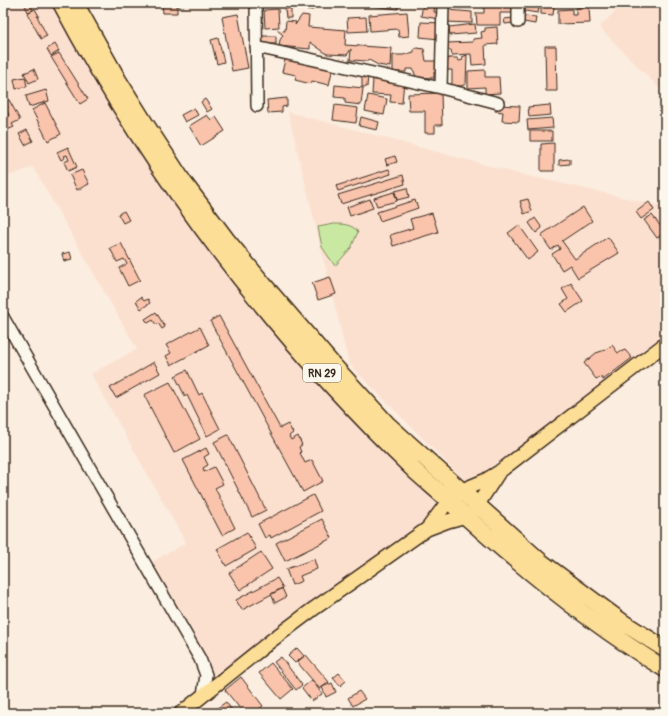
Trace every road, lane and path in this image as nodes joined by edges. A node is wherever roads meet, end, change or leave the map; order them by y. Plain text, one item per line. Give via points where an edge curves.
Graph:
1 (61, 3) edge
2 (75, 3) edge
3 (256, 3) edge
4 (443, 3) edge
5 (518, 3) edge
6 (518, 22) dead end
7 (256, 47) junction
8 (441, 88) junction
9 (498, 103) dead end
10 (257, 106) dead end
11 (3, 317) edge
12 (665, 344) edge
13 (499, 472) junction
14 (454, 495) junction
15 (477, 505) junction
16 (466, 516) junction
17 (427, 529) junction
18 (665, 649) edge
19 (665, 669) edge
20 (203, 695) junction
21 (181, 713) edge

1 - 14 highway, RN 29 via 125,114 189,210 222,254 278,324 370,425 416,472
2 - 14 highway, RN 29 via 146,126 226,239 337,370
3 - 7 street
4 - 8 street
5 - 6 street
7 - 8 street
7 - 10 street
8 - 9 street
11 - 20 street via 200,659 206,675
12 - 13 main road
13 - 14 main road
13 - 15 main road
14 - 15 highway, RN 29
14 - 16 highway, RN 29
14 - 17 main road
15 - 16 main road via 473,512
15 - 18 highway, RN 29 via 541,562 622,622
16 - 17 main road
16 - 19 highway, RN 29 via 546,584
17 - 20 main road via 312,610
20 - 21 main road

